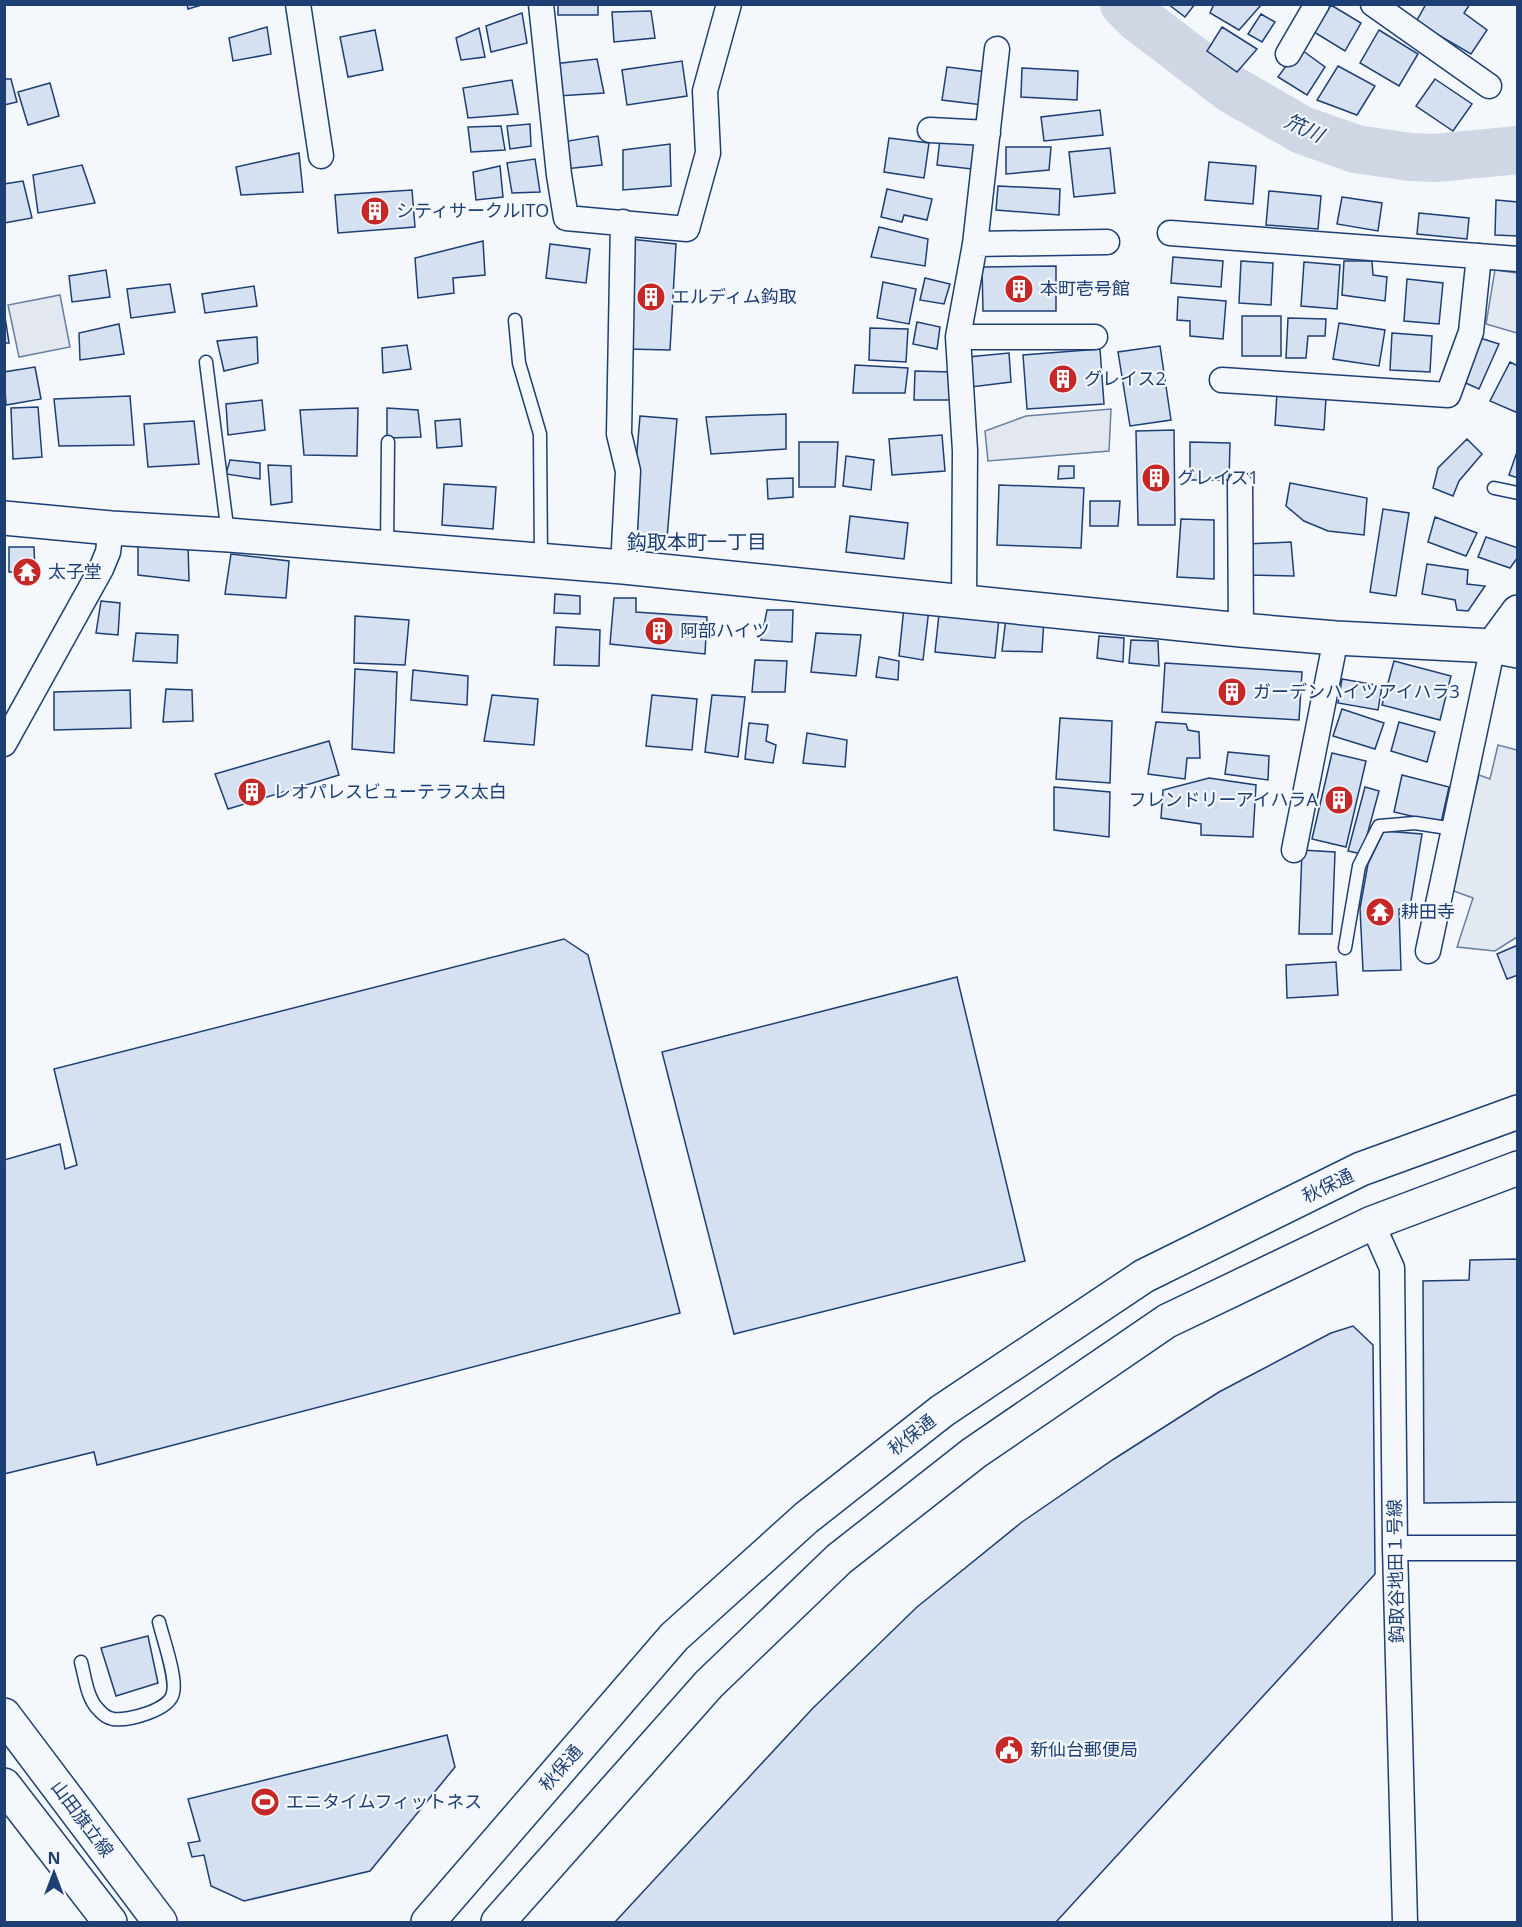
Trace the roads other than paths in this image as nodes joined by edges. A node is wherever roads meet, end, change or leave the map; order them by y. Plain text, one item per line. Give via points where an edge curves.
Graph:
1 (298, 4) edge
2 (541, 4) edge
3 (729, 4) edge
4 (1317, 4) edge
5 (1373, 4) edge
6 (998, 49) dead end
7 (1288, 54) dead end
8 (1489, 86) dead end
9 (930, 130) dead end
10 (988, 133) junction
11 (321, 156) dead end
12 (623, 222) junction
13 (1170, 233) dead end
14 (1107, 242) dead end
15 (975, 244) junction
16 (1479, 256) junction
17 (1518, 259) edge
18 (514, 320) dead end
19 (958, 337) junction
20 (1095, 337) dead end
21 (206, 362) dead end
22 (1222, 380) dead end
23 (388, 442) dead end
24 (1240, 484) dead end
25 (1494, 488) dead end
26 (1518, 494) edge
27 (4, 518) edge
28 (111, 528) junction
29 (229, 535) junction
30 (387, 549) junction
31 (541, 561) junction
32 (623, 567) junction
33 (964, 600) junction
34 (1518, 612) edge
35 (1241, 630) junction
36 (1336, 638) junction
37 (1506, 649) edge
38 (4, 744) edge
39 (1454, 829) junction
40 (1294, 850) dead end
41 (1345, 948) dead end
42 (1428, 951) dead end
43 (1518, 1112) edge
44 (1518, 1168) edge
45 (1371, 1223) junction
46 (1395, 1548) junction
47 (1518, 1548) edge
48 (159, 1622) dead end
49 (81, 1662) dead end
50 (4, 1716) edge
51 (4, 1785) edge
52 (110, 1923) edge
53 (160, 1923) edge
54 (428, 1923) edge
55 (498, 1923) edge
56 (1405, 1923) edge

1 - 11 street
2 - 12 street via 566,218
3 - 12 street via 705,91 708,153 687,229
4 - 7 street
5 - 8 street
6 - 10 street
9 - 10 street
10 - 15 street
12 - 32 street via 619,434 628,471
13 - 16 street
14 - 15 street
15 - 19 street
16 - 17 street
16 - 22 street via 1471,332 1448,395
18 - 31 lane via 519,363 540,434
19 - 20 street
19 - 33 street via 965,451
21 - 29 lane
23 - 30 lane
24 - 35 street
25 - 26 lane
27 - 28 main road
28 - 29 main road
28 - 38 street via 101,569
29 - 30 main road
30 - 31 main road
31 - 32 main road
32 - 33 main road
33 - 35 main road
34 - 37 main road
35 - 36 main road
36 - 37 main road
36 - 40 street
37 - 39 street
39 - 41 lane via 1414,823 1378,826 1359,866
39 - 42 street
43 - 54 main road, 秋保通 via 1361,1170 1144,1276 942,1411 806,1518 674,1637
44 - 45 main road
45 - 46 street, 鈎取谷地田１号線 via 1392,1268
45 - 55 main road via 1167,1321 974,1453 839,1559 709,1684
46 - 47 street
46 - 56 street, 鈎取谷地田１号線
48 - 49 lane via 174,1683 173,1696 164,1707 112,1719 93,1703
50 - 53 main road, 山田旗立線
51 - 52 main road

